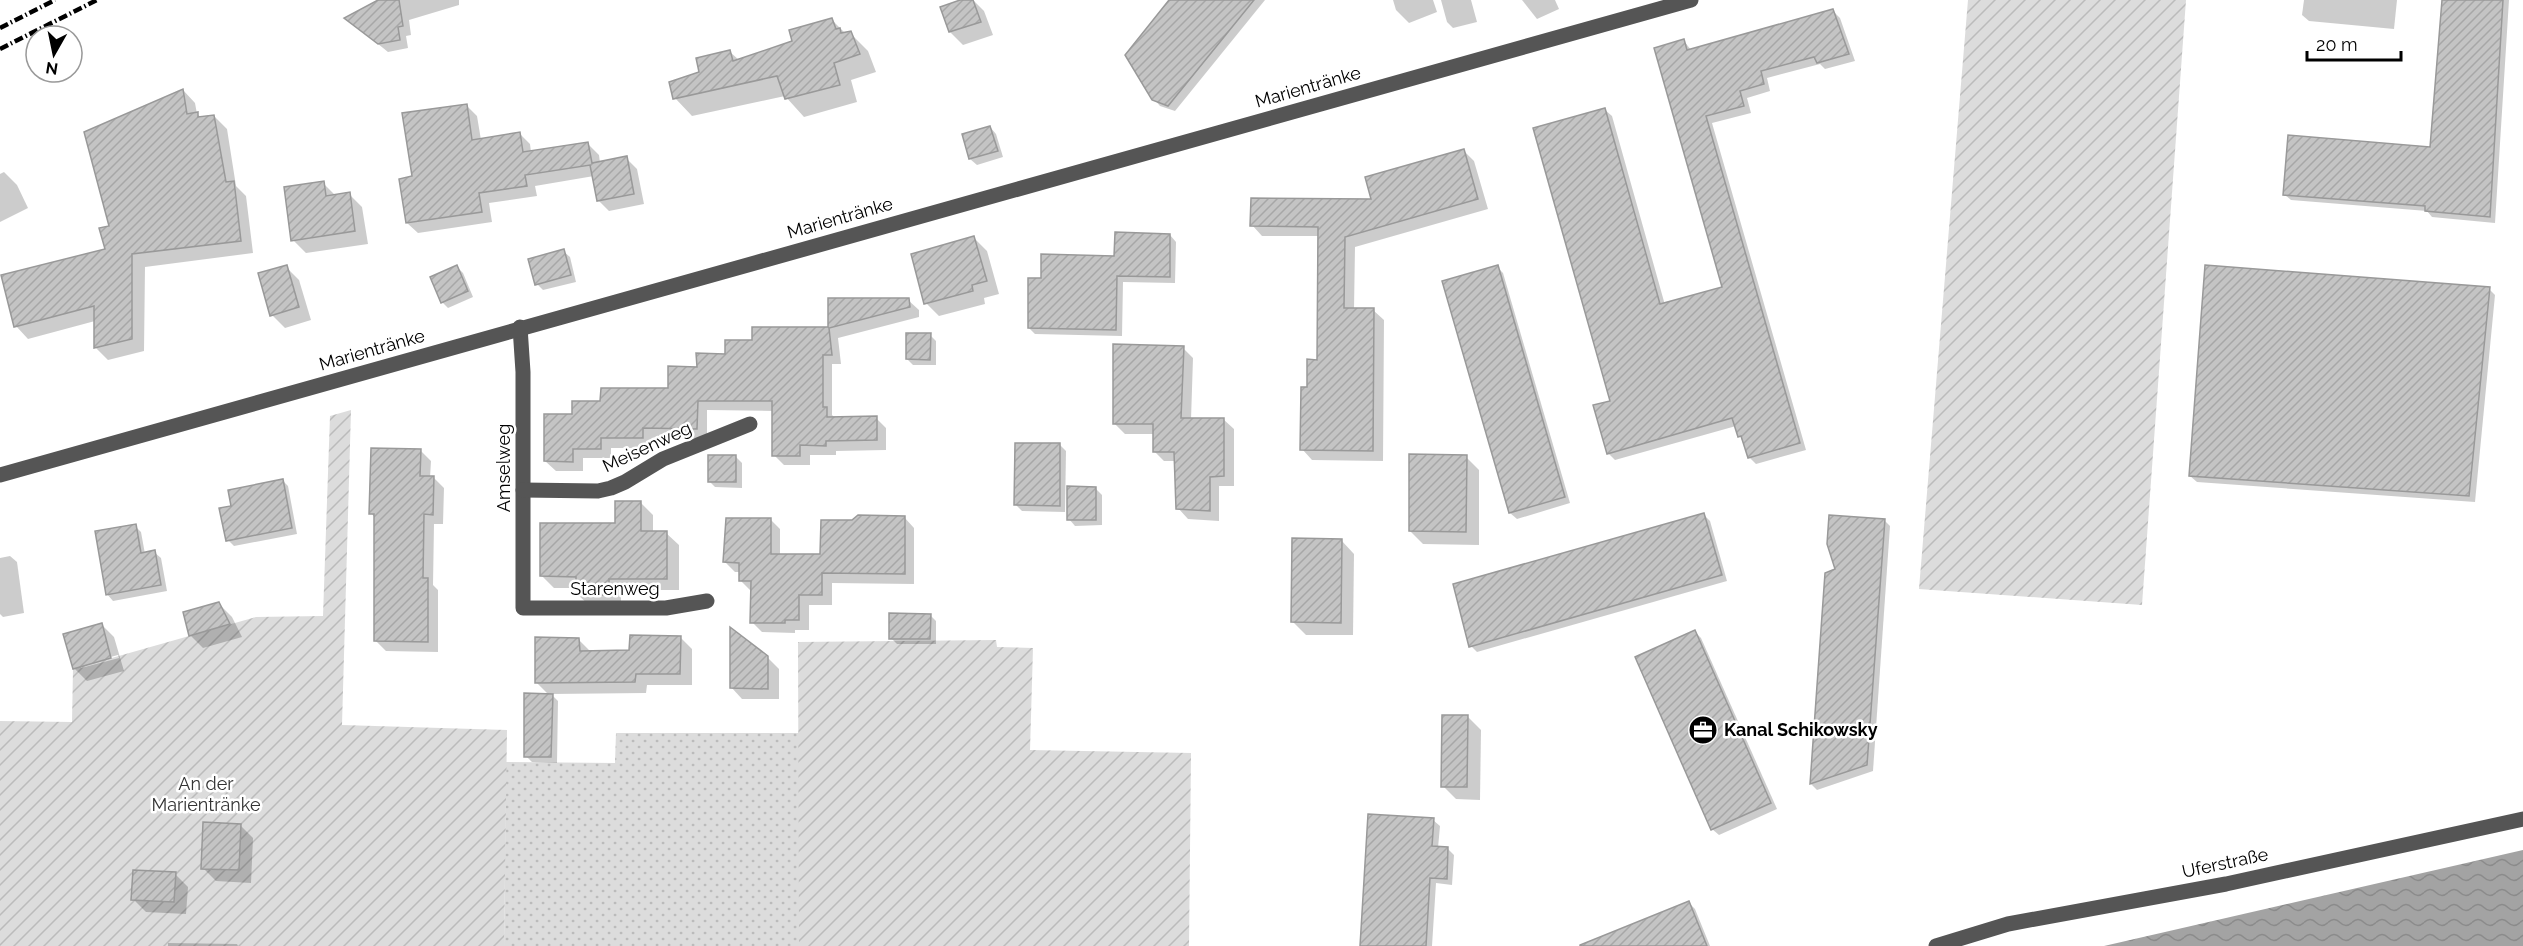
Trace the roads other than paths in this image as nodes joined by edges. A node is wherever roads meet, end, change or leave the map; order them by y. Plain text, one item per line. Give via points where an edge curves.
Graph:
1 (1691, 0) edge
2 (520, 327) junction
3 (750, 424) dead end
4 (0, 475) edge
5 (523, 490) junction
6 (707, 601) dead end
7 (523, 608) joint
8 (2523, 819) edge
9 (1936, 946) edge

1 - 2 street, Marientränke
2 - 4 street, Marientränke
2 - 5 street, Amselweg
3 - 5 street, Meisenweg via 663,459 611,488
5 - 7 street, Amselweg
6 - 7 street, Starenweg via 666,608
8 - 9 street, Uferstraße via 2226,884 2008,924

